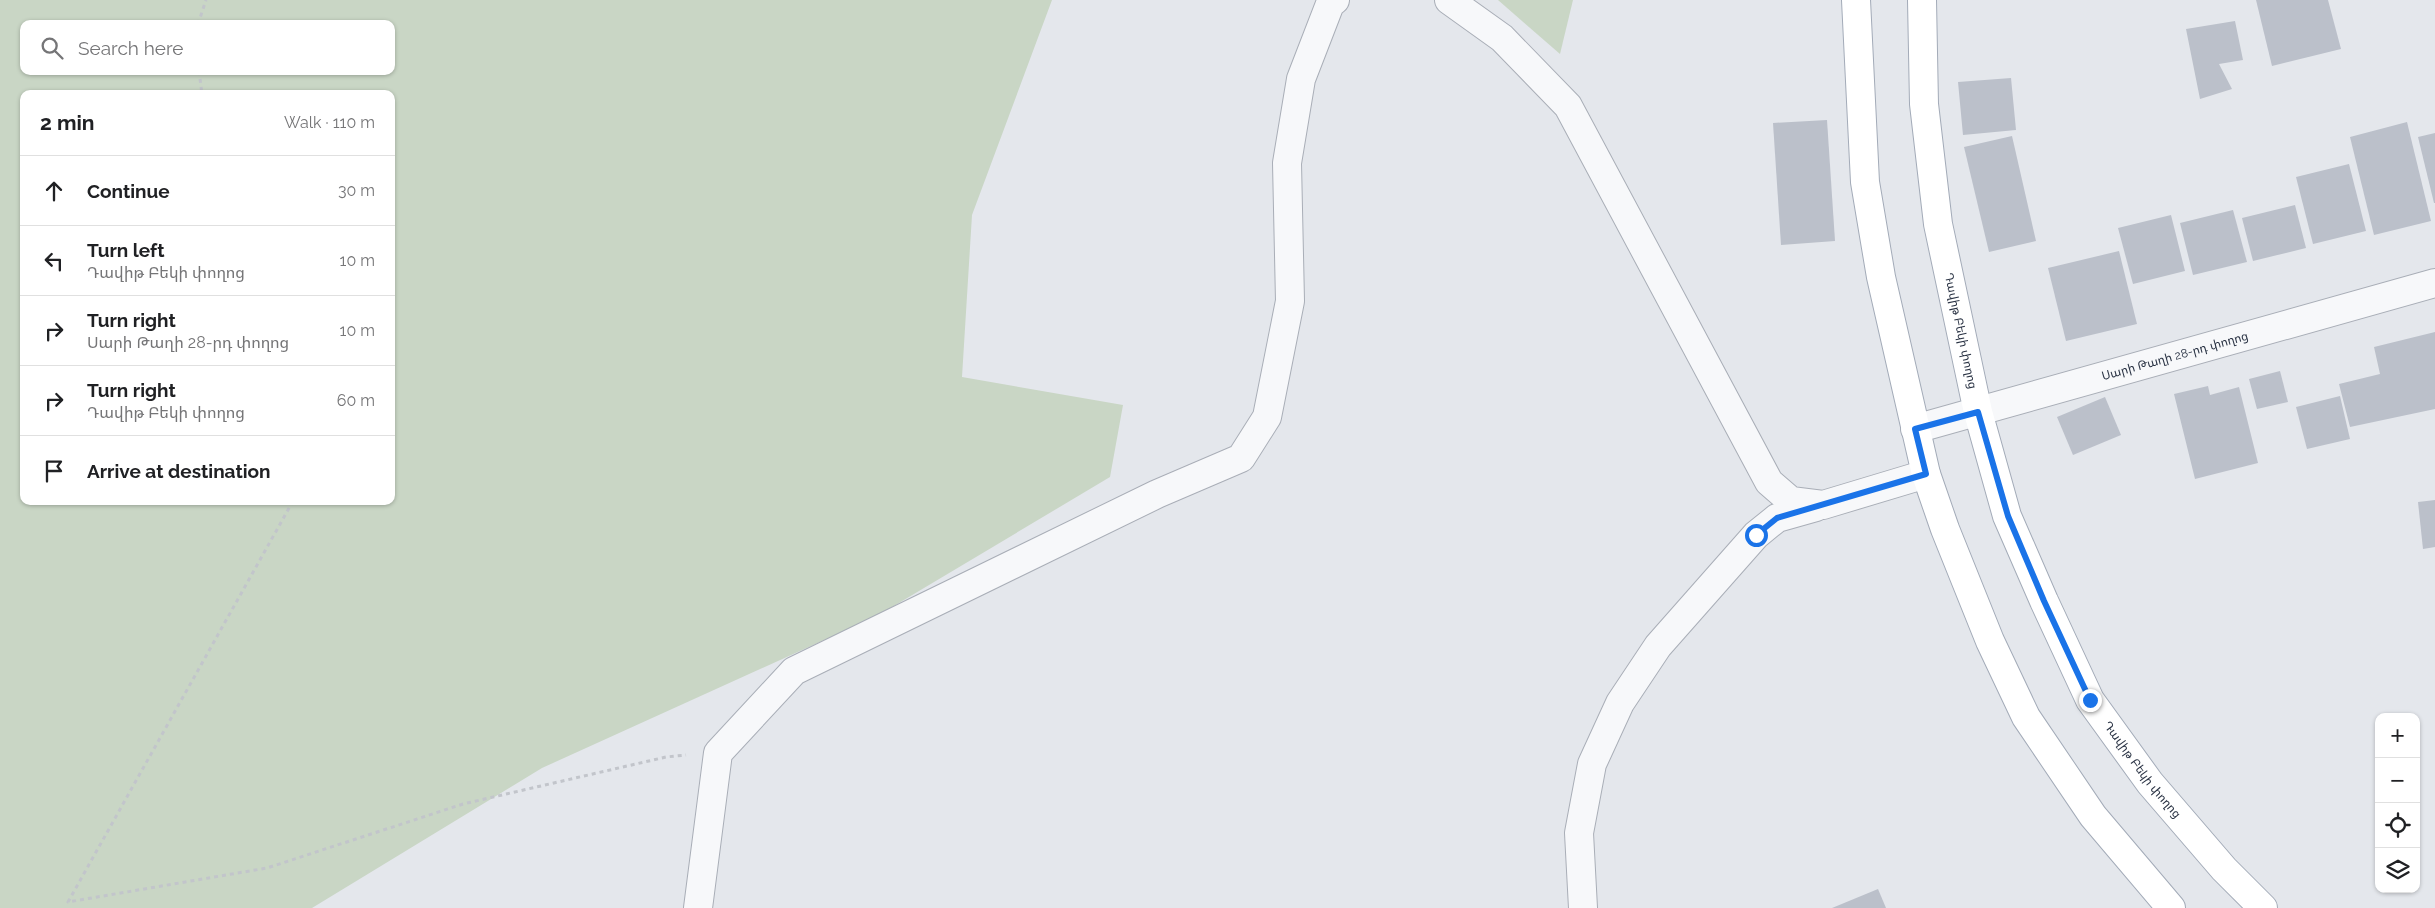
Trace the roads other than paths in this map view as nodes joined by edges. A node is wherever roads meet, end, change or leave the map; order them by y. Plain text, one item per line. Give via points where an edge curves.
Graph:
1 (1335, 0) edge
2 (1449, 0) edge
3 (1856, 0) edge
4 (1922, 0) edge
5 (2435, 283) edge
6 (1978, 412) junction
7 (1915, 429) junction
8 (1926, 474) junction
9 (1822, 505) junction
10 (698, 908) edge
11 (1583, 908) edge
12 (2171, 908) edge
13 (2263, 908) edge

1 - 10 street via 1330,4 1301,79 1287,164 1290,301 1268,417 1241,458 1157,494 794,671 718,753
2 - 9 street via 1502,38 1568,106 1769,482 1791,501
3 - 7 main road via 1865,182 1881,277
4 - 6 main road, Դավիթ Բեկի փողոց via 1924,104 1938,224
5 - 6 street, Սարի Թաղի 28-րդ փողոց
6 - 7 street, Սարի Թաղի 28-րդ փողոց
6 - 13 main road, Դավիթ Բեկի փողոց via 2008,516 2090,700 2150,783 2224,870
7 - 8 main road
8 - 9 street
8 - 12 main road via 1990,641 2026,717 2093,816
9 - 11 street via 1777,518 1756,535 1658,646 1620,703 1592,764 1579,833

